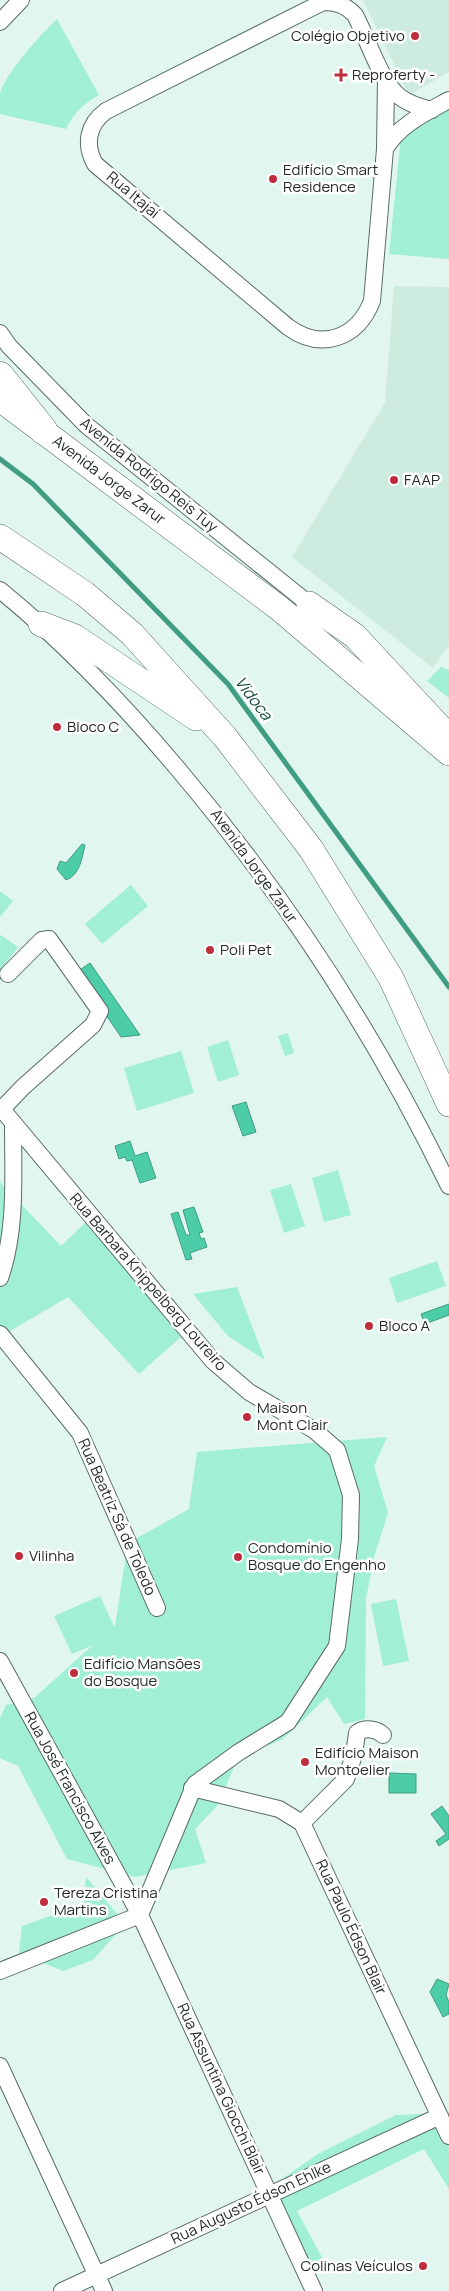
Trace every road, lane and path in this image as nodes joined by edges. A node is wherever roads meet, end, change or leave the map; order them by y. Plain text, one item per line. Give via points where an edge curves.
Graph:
1 (21, 0) edge
2 (0, 22) edge
3 (386, 80) junction
4 (449, 100) edge
5 (432, 110) junction
6 (385, 149) junction
7 (0, 333) edge
8 (0, 376) edge
9 (0, 399) edge
10 (43, 430) junction
11 (0, 537) edge
12 (0, 590) edge
13 (310, 604) joint
14 (41, 624) junction
15 (225, 737) junction
16 (449, 737) edge
17 (449, 753) edge
18 (8, 974) dead end
19 (449, 1104) edge
20 (1, 1108) edge
21 (13, 1124) junction
22 (449, 1186) edge
23 (0, 1278) edge
24 (0, 1334) edge
25 (157, 1608) dead end
26 (0, 1661) edge
27 (384, 1735) dead end
28 (192, 1788) junction
29 (302, 1823) junction
30 (140, 1914) junction
31 (0, 1971) edge
32 (0, 2066) edge
33 (440, 2116) junction
34 (449, 2136) edge
35 (270, 2194) junction
36 (96, 2276) junction
37 (62, 2291) edge
38 (104, 2291) edge
39 (314, 2291) edge

1 - 2 street
3 - 5 street via 408,102
3 - 6 street, Rua Itajaí
3 - 6 street, Rua Itajaí via 355,15 338,3 323,2 106,111 91,127 88,142 95,164 288,327 305,337 324,340 354,328 362,321 372,301
4 - 5 street
5 - 6 street via 398,131
7 - 13 street, Avenida Rodrigo Reis Tuy via 86,425
8 - 10 highway
9 - 10 main road, Avenida Jorge Zarur
10 - 17 main road, Avenida Jorge Zarur via 278,608
11 - 15 main road via 85,594 132,634
12 - 14 street, Avenida Jorge Zarur
13 - 16 main road via 355,636
14 - 15 main road via 75,637 106,656
14 - 22 street, Avenida Jorge Zarur via 132,715 229,829 319,956 369,1034 423,1131
15 - 19 main road via 311,849 391,978
18 - 20 street via 42,940 49,939 100,1010 93,1025
20 - 21 street, Rua Barbara Knippelberg Loureiro
21 - 23 street via 9,1254
21 - 28 street, Rua Barbara Knippelberg Loureiro via 213,1361 249,1392 314,1430 337,1450 352,1494 337,1646 288,1722 239,1752
24 - 25 street, Rua Beatriz Sá de Toledo via 80,1433
26 - 30 street, Rua José Francisco Alves
27 - 29 street via 374,1730 357,1733 346,1779
28 - 29 street via 279,1809
28 - 30 street, Rua Barbara Knippelberg Loureiro
29 - 33 street, Rua Paulo Édson Blair
30 - 31 street
30 - 35 street, Rua Assuntina Giocchi Blair
32 - 36 street
33 - 34 street, Rua Paulo Édson Blair
33 - 35 street, Rua Augusto Édson Ehlke
35 - 36 street, Rua Augusto Édson Ehlke
35 - 39 street, Rua Assuntina Giocchi Blair
36 - 37 street, Rua Augusto Édson Ehlke
36 - 38 street

